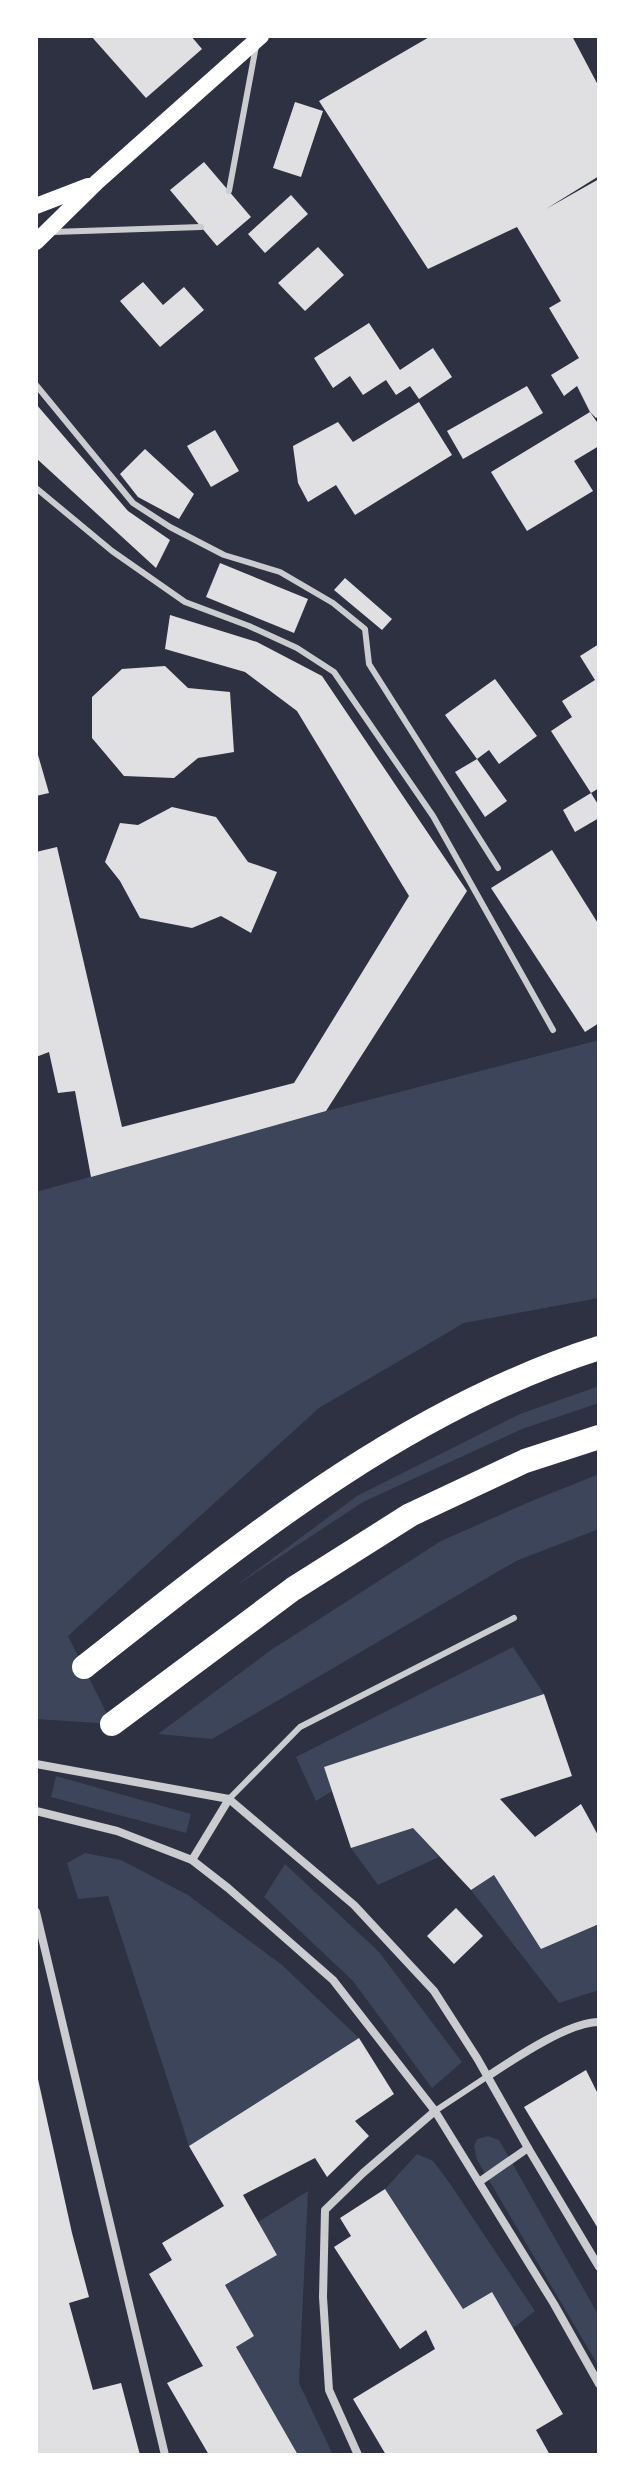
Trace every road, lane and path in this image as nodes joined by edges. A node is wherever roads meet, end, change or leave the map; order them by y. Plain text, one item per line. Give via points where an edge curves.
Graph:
1 (260, 38) edge
2 (97, 182) junction
3 (229, 191) dead end
4 (36, 206) edge
5 (201, 227) dead end
6 (41, 237) edge
7 (36, 385) edge
8 (36, 488) edge
9 (498, 868) dead end
10 (553, 1030) dead end
11 (599, 1348) edge
12 (599, 1437) edge
13 (514, 1618) dead end
14 (84, 1667) dead end
15 (112, 1724) dead end
16 (36, 1764) edge
17 (229, 1799) junction
18 (36, 1811) edge
19 (192, 1860) junction
20 (36, 1912) edge
21 (599, 2022) edge
22 (488, 2076) junction
23 (435, 2111) junction
24 (528, 2148) junction
25 (479, 2182) junction
26 (599, 2267) edge
27 (599, 2384) edge
28 (165, 2455) edge
29 (358, 2455) edge

1 - 2 main road
1 - 3 lane
2 - 4 main road
2 - 6 main road
5 - 6 lane
7 - 9 lane via 133,503 224,555 280,572 365,629 369,664
8 - 10 lane via 185,602 297,648 334,672 433,816
11 - 14 highway via 439,1414 250,1536
12 - 15 highway via 525,1461 410,1515 293,1589
13 - 17 lane via 300,1727
16 - 17 street
17 - 19 street
17 - 22 street via 374,1926 434,1991
18 - 19 street via 117,1831
19 - 23 street via 333,1980
20 - 28 street
21 - 22 street via 534,2047
22 - 23 lane
22 - 24 street
23 - 25 street
23 - 29 street via 325,2210 329,2390
24 - 25 street
24 - 26 street
25 - 27 street

